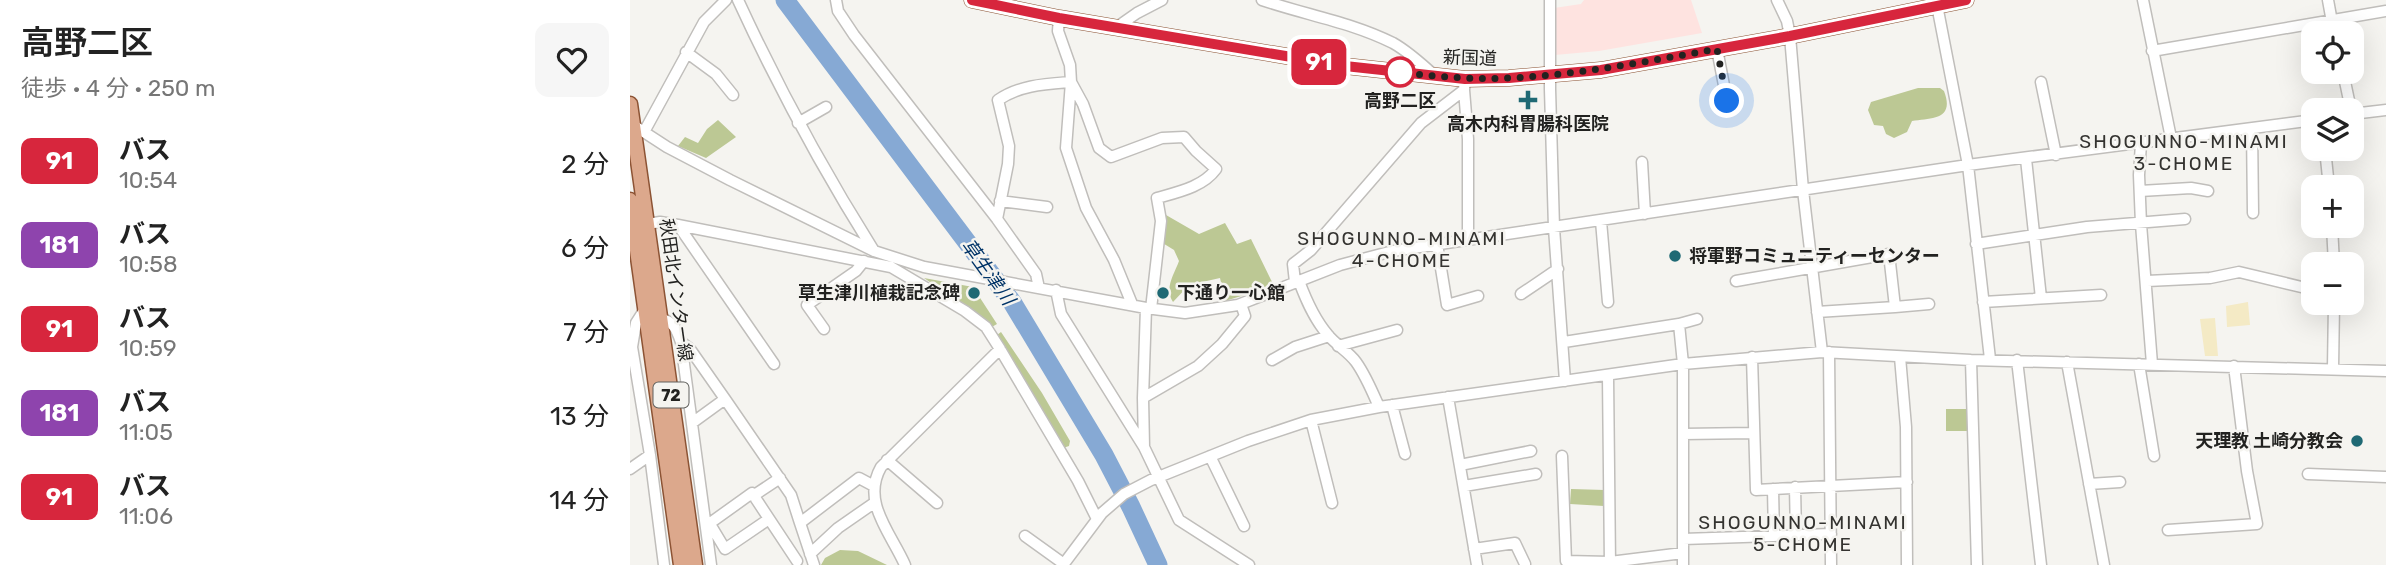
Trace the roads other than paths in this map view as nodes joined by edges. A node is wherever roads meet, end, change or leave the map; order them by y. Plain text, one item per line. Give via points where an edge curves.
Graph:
1 (726, 0) edge
2 (738, 0) edge
3 (836, 0) edge
4 (1162, 0) edge
5 (1262, 0) edge
6 (1550, 0) edge
7 (1777, 0) edge
8 (1966, 0) edge
9 (2143, 0) edge
10 (2328, 0) edge
11 (981, 1) edge
12 (1936, 3) edge
13 (1035, 6) edge
14 (2386, 10) edge
15 (1059, 18) junction
16 (2332, 20) junction
17 (1117, 27) junction
18 (1790, 36) junction
19 (1717, 49) junction
20 (2152, 51) junction
21 (686, 52) junction
22 (1550, 74) junction
23 (1436, 77) junction
24 (1071, 82) junction
25 (2041, 82) dead end
26 (1464, 84) junction
27 (733, 95) dead end
28 (630, 104) edge
29 (826, 107) dead end
30 (1726, 109) dead end
31 (2386, 110) edge
32 (2364, 111) edge
33 (2301, 122) edge
34 (798, 123) junction
35 (636, 127) edge
36 (2252, 128) junction
37 (2171, 138) junction
38 (2141, 143) junction
39 (2056, 155) junction
40 (2026, 159) junction
41 (1642, 162) dead end
42 (1968, 165) junction
43 (1803, 190) junction
44 (2140, 191) junction
45 (2208, 191) dead end
46 (630, 200) edge
47 (1000, 201) junction
48 (1048, 207) dead end
49 (2253, 212) dead end
50 (1645, 214) junction
51 (997, 219) junction
52 (2185, 219) dead end
53 (1601, 221) junction
54 (2141, 224) junction
55 (640, 225) junction
56 (678, 225) junction
57 (1554, 228) junction
58 (2034, 236) junction
59 (1468, 240) junction
60 (638, 243) edge
61 (1437, 244) junction
62 (1976, 244) junction
63 (879, 253) junction
64 (864, 261) junction
65 (891, 267) junction
66 (1558, 269) junction
67 (1812, 269) junction
68 (1735, 281) dead end
69 (2147, 281) junction
70 (1297, 282) junction
71 (1037, 287) junction
72 (2301, 287) edge
73 (1056, 290) junction
74 (1521, 293) dead end
75 (2101, 295) dead end
76 (1478, 296) dead end
77 (2041, 298) junction
78 (1608, 302) dead end
79 (1983, 302) junction
80 (1929, 303) dead end
81 (1132, 304) junction
82 (1241, 304) junction
83 (1895, 307) junction
84 (1148, 308) junction
85 (645, 309) junction
86 (1817, 312) junction
87 (2334, 315) edge
88 (661, 319) junction
89 (1697, 319) dead end
90 (1679, 324) junction
91 (824, 329) dead end
92 (1398, 330) dead end
93 (1329, 336) junction
94 (681, 342) junction
95 (1563, 342) junction
96 (1338, 346) junction
97 (1000, 349) junction
98 (1826, 352) junction
99 (1752, 357) junction
100 (1900, 357) junction
101 (1990, 359) junction
102 (1272, 360) dead end
103 (1971, 360) junction
104 (2017, 360) junction
105 (2067, 362) junction
106 (774, 364) dead end
107 (1683, 364) junction
108 (2139, 364) junction
109 (2152, 364) junction
110 (2234, 366) junction
111 (2333, 368) junction
112 (2386, 371) edge
113 (1608, 376) junction
114 (1565, 382) junction
115 (1448, 397) junction
116 (1143, 398) junction
117 (724, 399) junction
118 (1392, 405) junction
119 (1379, 407) junction
120 (1311, 420) junction
121 (692, 423) junction
122 (1753, 433) junction
123 (1683, 434) junction
124 (1144, 447) junction
125 (1531, 451) dead end
126 (1405, 454) dead end
127 (650, 455) junction
128 (1210, 456) junction
129 (1562, 456) dead end
130 (2154, 456) dead end
131 (887, 460) junction
132 (1460, 465) junction
133 (630, 469) edge
134 (1536, 474) dead end
135 (2308, 474) dead end
136 (2386, 477) edge
137 (780, 478) junction
138 (1155, 478) junction
139 (1907, 482) junction
140 (2120, 482) dead end
141 (2089, 484) junction
142 (1830, 485) junction
143 (874, 486) junction
144 (1464, 486) junction
145 (1795, 488) junction
146 (1773, 489) junction
147 (753, 496) junction
148 (874, 503) junction
149 (937, 503) dead end
150 (1332, 503) dead end
151 (1100, 516) junction
152 (769, 519) junction
153 (800, 523) junction
154 (708, 525) junction
155 (1244, 526) dead end
156 (2168, 530) dead end
157 (1831, 534) junction
158 (1796, 535) junction
159 (1025, 536) dead end
160 (1774, 536) junction
161 (1683, 539) junction
162 (1474, 549) junction
163 (812, 559) edge
164 (1683, 559) edge
165 (797, 561) dead end
166 (1566, 563) edge
167 (1610, 563) edge
168 (1525, 564) edge
169 (664, 565) edge
170 (681, 565) edge
171 (695, 565) edge
172 (711, 565) edge
173 (905, 565) edge
174 (1064, 565) edge
175 (1249, 565) edge
176 (1477, 565) edge
177 (1831, 565) edge
178 (1907, 565) edge
179 (1977, 565) edge
180 (2041, 565) edge
181 (2104, 565) edge

1 - 21 street via 704,22
2 - 34 street
3 - 51 street via 854,35
4 - 17 street
5 - 23 street via 1342,22 1393,44
6 - 22 street
7 - 18 street
8 - 12 main road, 新国道
9 - 20 street
10 - 16 street
11 - 13 main road, 新国道
12 - 18 main road, 新国道
12 - 42 street
13 - 15 main road, 新国道
14 - 16 street
15 - 17 main road, 新国道
15 - 24 street
16 - 20 street
17 - 23 main road, 新国道
18 - 19 main road, 新国道
18 - 43 street
19 - 22 main road, 新国道 via 1601,70
19 - 30 street
20 - 37 street
21 - 27 street via 716,74
21 - 35 street
22 - 26 main road, 新国道
22 - 57 street
23 - 26 main road, 新国道
24 - 47 street via 1033,86 999,100 1009,146
24 - 81 street via 1066,148 1086,208
24 - 84 street via 1099,148 1111,157 1162,138 1184,137 1216,169 1210,178 1190,188 1157,198 1161,221
25 - 39 street
26 - 59 street
26 - 70 street via 1421,123 1320,240 1293,264
28 - 35 main road, 秋田北インター線 / 72
29 - 34 street
31 - 32 street
33 - 36 street
34 - 63 street via 832,185
35 - 55 main road, 秋田北インター線 / 72
35 - 63 street via 730,180
36 - 37 street
36 - 49 street
37 - 38 street
38 - 39 street
38 - 44 street
39 - 40 street
40 - 42 street
40 - 58 street
41 - 50 street
42 - 43 street
42 - 62 street
43 - 50 street
43 - 67 street
44 - 45 street
44 - 54 street
46 - 55 main road, 秋田北インター線 / 72
47 - 48 street
47 - 51 street
50 - 53 street
51 - 71 street via 1036,274
52 - 54 street
53 - 57 street
53 - 78 street
54 - 58 street
54 - 69 street
55 - 56 street
55 - 60 main road, 秋田北インター線 / 72
56 - 64 street
56 - 106 street
57 - 59 street
57 - 66 street
58 - 62 street
58 - 77 street
59 - 61 street
60 - 85 main road, 秋田北インター線 / 72
60 - 88 main road, 秋田北インター線 / 72
61 - 70 street via 1340,265
61 - 76 street via 1447,305
62 - 79 street
63 - 65 street
63 - 71 street via 924,267
64 - 65 street
64 - 91 street via 807,305
65 - 97 street via 971,315 986,327
66 - 74 street
66 - 95 street
67 - 68 street
67 - 83 street via 1889,254
67 - 86 street
69 - 72 street via 2239,272
69 - 109 street
70 - 82 street
70 - 93 street
71 - 73 street
73 - 81 street
73 - 124 street via 1061,314
75 - 77 street
77 - 79 street
79 - 101 street
80 - 83 street
81 - 84 street
82 - 84 street via 1185,313
82 - 116 street via 1245,316 1222,344 1198,366
83 - 86 street
84 - 116 street
85 - 127 street via 636,323 632,347
85 - 170 main road, 秋田北インター線 / 72
86 - 98 street
87 - 111 street
88 - 94 street via 673,325
88 - 171 main road, 秋田北インター線 / 72
89 - 90 street
90 - 95 street
90 - 107 street
92 - 96 street
93 - 96 street
93 - 102 street
94 - 117 street
94 - 121 street
95 - 114 street
96 - 119 street via 1354,358
97 - 131 street
97 - 151 street
98 - 99 street
98 - 100 street
98 - 142 street
99 - 107 street
99 - 122 street
100 - 103 street
100 - 139 street
101 - 103 street
101 - 104 street
103 - 179 street
104 - 105 street
104 - 180 street
105 - 108 street
105 - 141 street
107 - 113 street
107 - 123 street
108 - 109 street
108 - 130 street
109 - 110 street
110 - 111 street
110 - 156 street via 2257,524
111 - 112 street
113 - 114 street
113 - 167 street
114 - 115 street
115 - 118 street
115 - 132 street
116 - 124 street
117 - 121 street
117 - 137 street
118 - 119 street
118 - 126 street
119 - 120 street
120 - 128 street
120 - 150 street
121 - 154 street
122 - 123 street
122 - 146 street via 1756,490
123 - 161 street
124 - 138 street
125 - 132 street
127 - 133 street
127 - 169 street
128 - 138 street
128 - 155 street
129 - 166 street
131 - 143 street
131 - 149 street
132 - 144 street
134 - 144 street
135 - 136 street
137 - 147 street
137 - 153 street
138 - 151 street via 1124,494
138 - 175 street via 1180,520
139 - 142 street
139 - 178 street
140 - 141 street
141 - 181 street
142 - 145 street
142 - 157 street
143 - 148 street
143 - 153 street via 859,478
144 - 162 street
145 - 146 street
145 - 158 street
146 - 160 street
147 - 152 street
147 - 154 street
148 - 163 street via 838,528
148 - 173 street
151 - 174 street
152 - 154 street via 725,550
152 - 165 street
153 - 163 street
154 - 172 street
157 - 158 street
157 - 177 street
158 - 160 street
159 - 174 street
160 - 161 street
161 - 164 street
162 - 168 street via 1515,543
162 - 176 street
164 - 167 street
166 - 167 street

